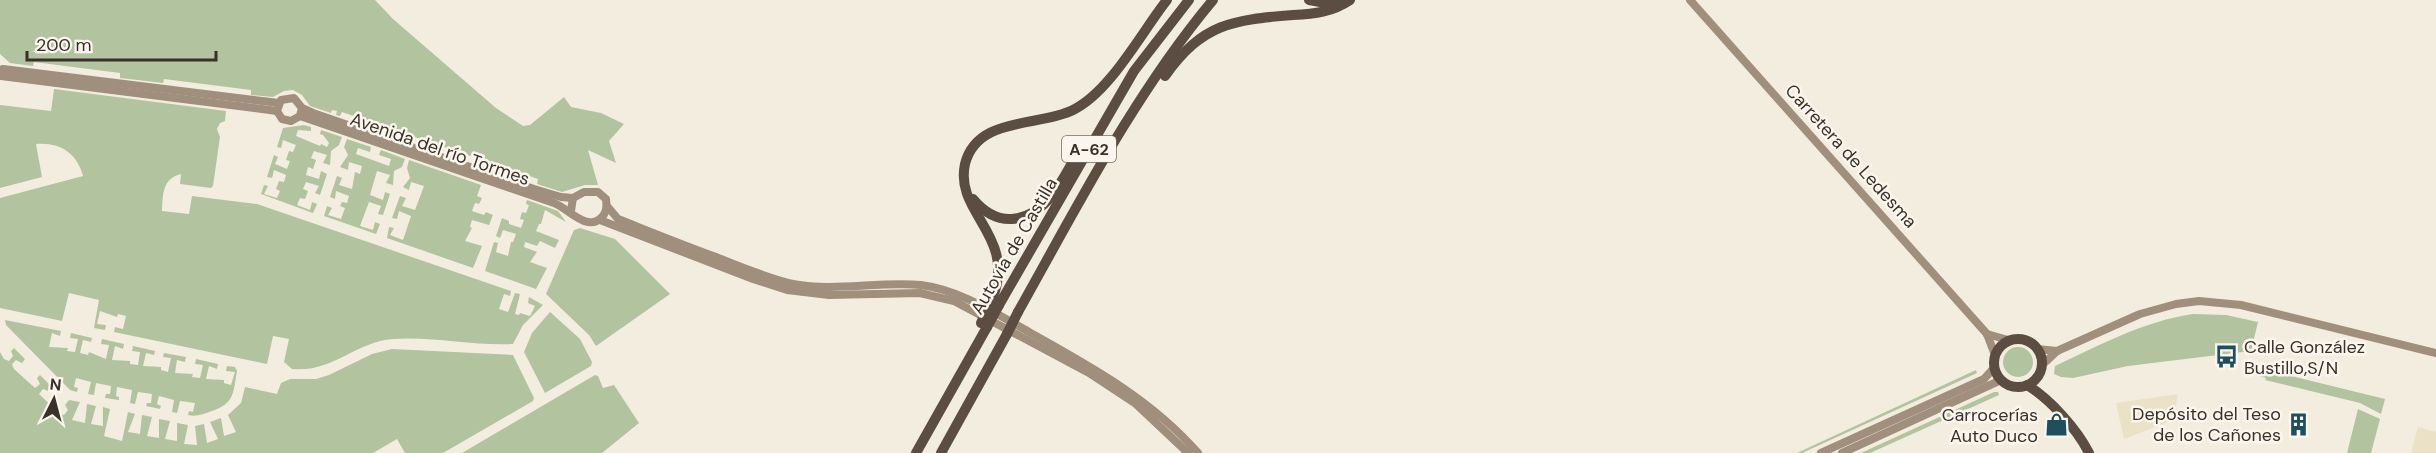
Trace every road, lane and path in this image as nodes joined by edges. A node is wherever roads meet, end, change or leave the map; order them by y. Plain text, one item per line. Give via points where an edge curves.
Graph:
1 (1167, 0) edge
2 (1184, 0) edge
3 (1189, 0) edge
4 (1213, 0) edge
5 (1310, 0) edge
6 (1337, 0) edge
7 (1350, 0) edge
8 (1690, 0) edge
9 (1, 71) edge
10 (278, 107) junction
11 (301, 112) junction
12 (1099, 169) junction
13 (968, 194) junction
14 (573, 198) junction
15 (607, 206) junction
16 (571, 211) junction
17 (600, 220) junction
18 (996, 303) junction
19 (1988, 334) junction
20 (2008, 340) junction
21 (2037, 349) junction
22 (2058, 351) junction
23 (2436, 353) edge
24 (1995, 355) junction
25 (1994, 368) junction
26 (2040, 369) junction
27 (2001, 380) junction
28 (2027, 385) junction
29 (2043, 395) junction
30 (916, 453) edge
31 (941, 453) edge
32 (1188, 453) edge
33 (1198, 453) edge
34 (1821, 453) edge
35 (1842, 453) edge
36 (2089, 453) edge

1 - 13 highway via 1103,87 1087,102 1050,119 995,130 975,144 965,164
2 - 13 highway via 1130,70 1041,209 1021,218 998,217 987,213
3 - 18 highway, Autovía de Castilla / A-62 via 1134,71
4 - 12 highway, Autovía de Castilla / A-62 via 1166,63
5 - 6 highway
7 - 12 highway via 1321,13 1235,21 1207,33 1182,54
8 - 19 main road, Carretera de Ledesma
9 - 10 main road, Avenida del río Tormes
10 - 11 main road, Avenida del río Tormes via 286,121
10 - 11 main road, Avenida del río Tormes via 285,98 294,98
11 - 14 main road, Avenida del río Tormes via 534,189
11 - 16 main road, Avenida del río Tormes
12 - 31 highway, Autovía de Castilla / A-62, bridge
13 - 18 highway via 999,262
14 - 15 main road via 584,192 598,192
14 - 16 main road
15 - 17 main road
15 - 33 main road via 618,219 792,284 920,285 956,294 1092,367 1140,398
16 - 17 main road via 579,219
17 - 32 main road via 787,290 829,295 920,293 954,301 1089,373 1136,404
18 - 30 highway, Autovía de Castilla / A-62, bridge
19 - 20 main road
19 - 24 main road, Carretera de Ledesma
20 - 21 highway via 2024,340
20 - 24 highway
21 - 22 main road
21 - 26 highway
22 - 23 main road via 2157,308 2199,301 2241,305
22 - 26 main road
24 - 25 highway
25 - 27 highway
25 - 34 main road via 1984,379
26 - 28 highway
26 - 29 highway
27 - 28 highway via 2015,387
27 - 35 main road
28 - 29 highway
29 - 36 highway

